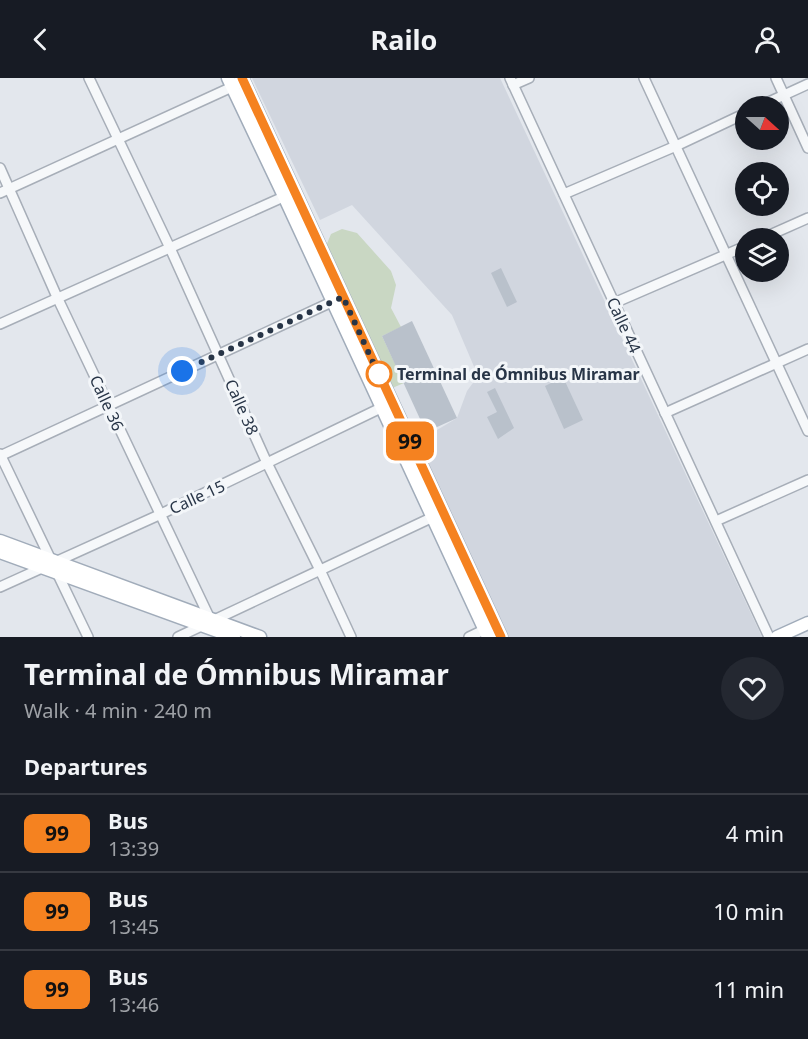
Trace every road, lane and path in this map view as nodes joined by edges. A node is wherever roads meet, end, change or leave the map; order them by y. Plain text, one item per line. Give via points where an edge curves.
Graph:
1 (89, 78) edge
2 (529, 78) edge
3 (644, 78) edge
4 (776, 78) edge
5 (238, 80) edge
6 (511, 82) edge
7 (808, 84) edge
8 (784, 95) junction
9 (735, 118) edge
10 (117, 140) junction
11 (676, 146) junction
12 (808, 148) edge
13 (0, 168) edge
14 (10, 189) junction
15 (0, 193) edge
16 (290, 194) junction
17 (564, 194) junction
18 (808, 218) edge
19 (786, 228) edge
20 (170, 248) junction
21 (735, 251) edge
22 (726, 255) junction
23 (57, 297) junction
24 (338, 299) junction
25 (614, 303) junction
26 (0, 324) edge
27 (808, 349) edge
28 (219, 354) junction
29 (777, 363) junction
30 (109, 405) junction
31 (387, 406) junction
32 (665, 413) junction
33 (808, 431) edge
34 (0, 455) edge
35 (267, 463) junction
36 (808, 480) edge
37 (159, 515) junction
38 (433, 517) junction
39 (447, 520) junction
40 (716, 521) junction
41 (0, 541) edge
42 (0, 552) edge
43 (51, 565) junction
44 (321, 570) junction
45 (0, 587) edge
46 (808, 623) edge
47 (212, 625) edge
48 (489, 630) edge
49 (808, 632) edge
50 (88, 637) edge
51 (178, 637) edge
52 (234, 637) edge
53 (260, 637) edge
54 (351, 637) edge
55 (469, 637) edge
56 (501, 637) edge
57 (769, 637) edge
58 (777, 637) edge
59 (797, 637) edge

1 - 10 street, Calle 38
2 - 6 street
3 - 11 street
4 - 8 street
5 - 10 street
5 - 16 main road
6 - 17 street, Calle 44
7 - 8 street
8 - 12 street
9 - 11 street
10 - 14 street
10 - 20 street, Calle 38
11 - 17 street
11 - 22 street
13 - 14 street, Calle 36
14 - 15 street
14 - 23 street, Calle 36
16 - 20 street
16 - 24 main road
17 - 25 street, Calle 44
18 - 19 street
20 - 23 street
20 - 28 street, Calle 38
21 - 22 street
22 - 25 street
22 - 29 street
23 - 26 street
23 - 30 street, Calle 36
24 - 28 street
24 - 31 main road
25 - 32 street, Calle 44
27 - 29 street
28 - 30 street
28 - 35 street, Calle 38
29 - 32 street
29 - 33 street
30 - 34 street
30 - 37 street, Calle 36
31 - 35 street, Calle 15
31 - 38 main road
31 - 39 main road
32 - 40 street, Calle 44
34 - 43 street
35 - 37 street, Calle 15
35 - 44 street, Calle 38
36 - 40 street
37 - 43 street, Calle 15
37 - 47 street, Calle 36
38 - 39 street
38 - 44 street
38 - 48 main road
39 - 48 main road
40 - 57 street, Calle 44
41 - 43 main road
42 - 43 main road
43 - 45 street, Calle 15
43 - 47 main road
43 - 50 street
44 - 47 street
44 - 54 street, Calle 38
46 - 58 main road
47 - 51 street
47 - 52 main road
47 - 53 main road
48 - 55 street
48 - 56 main road
49 - 59 main road

